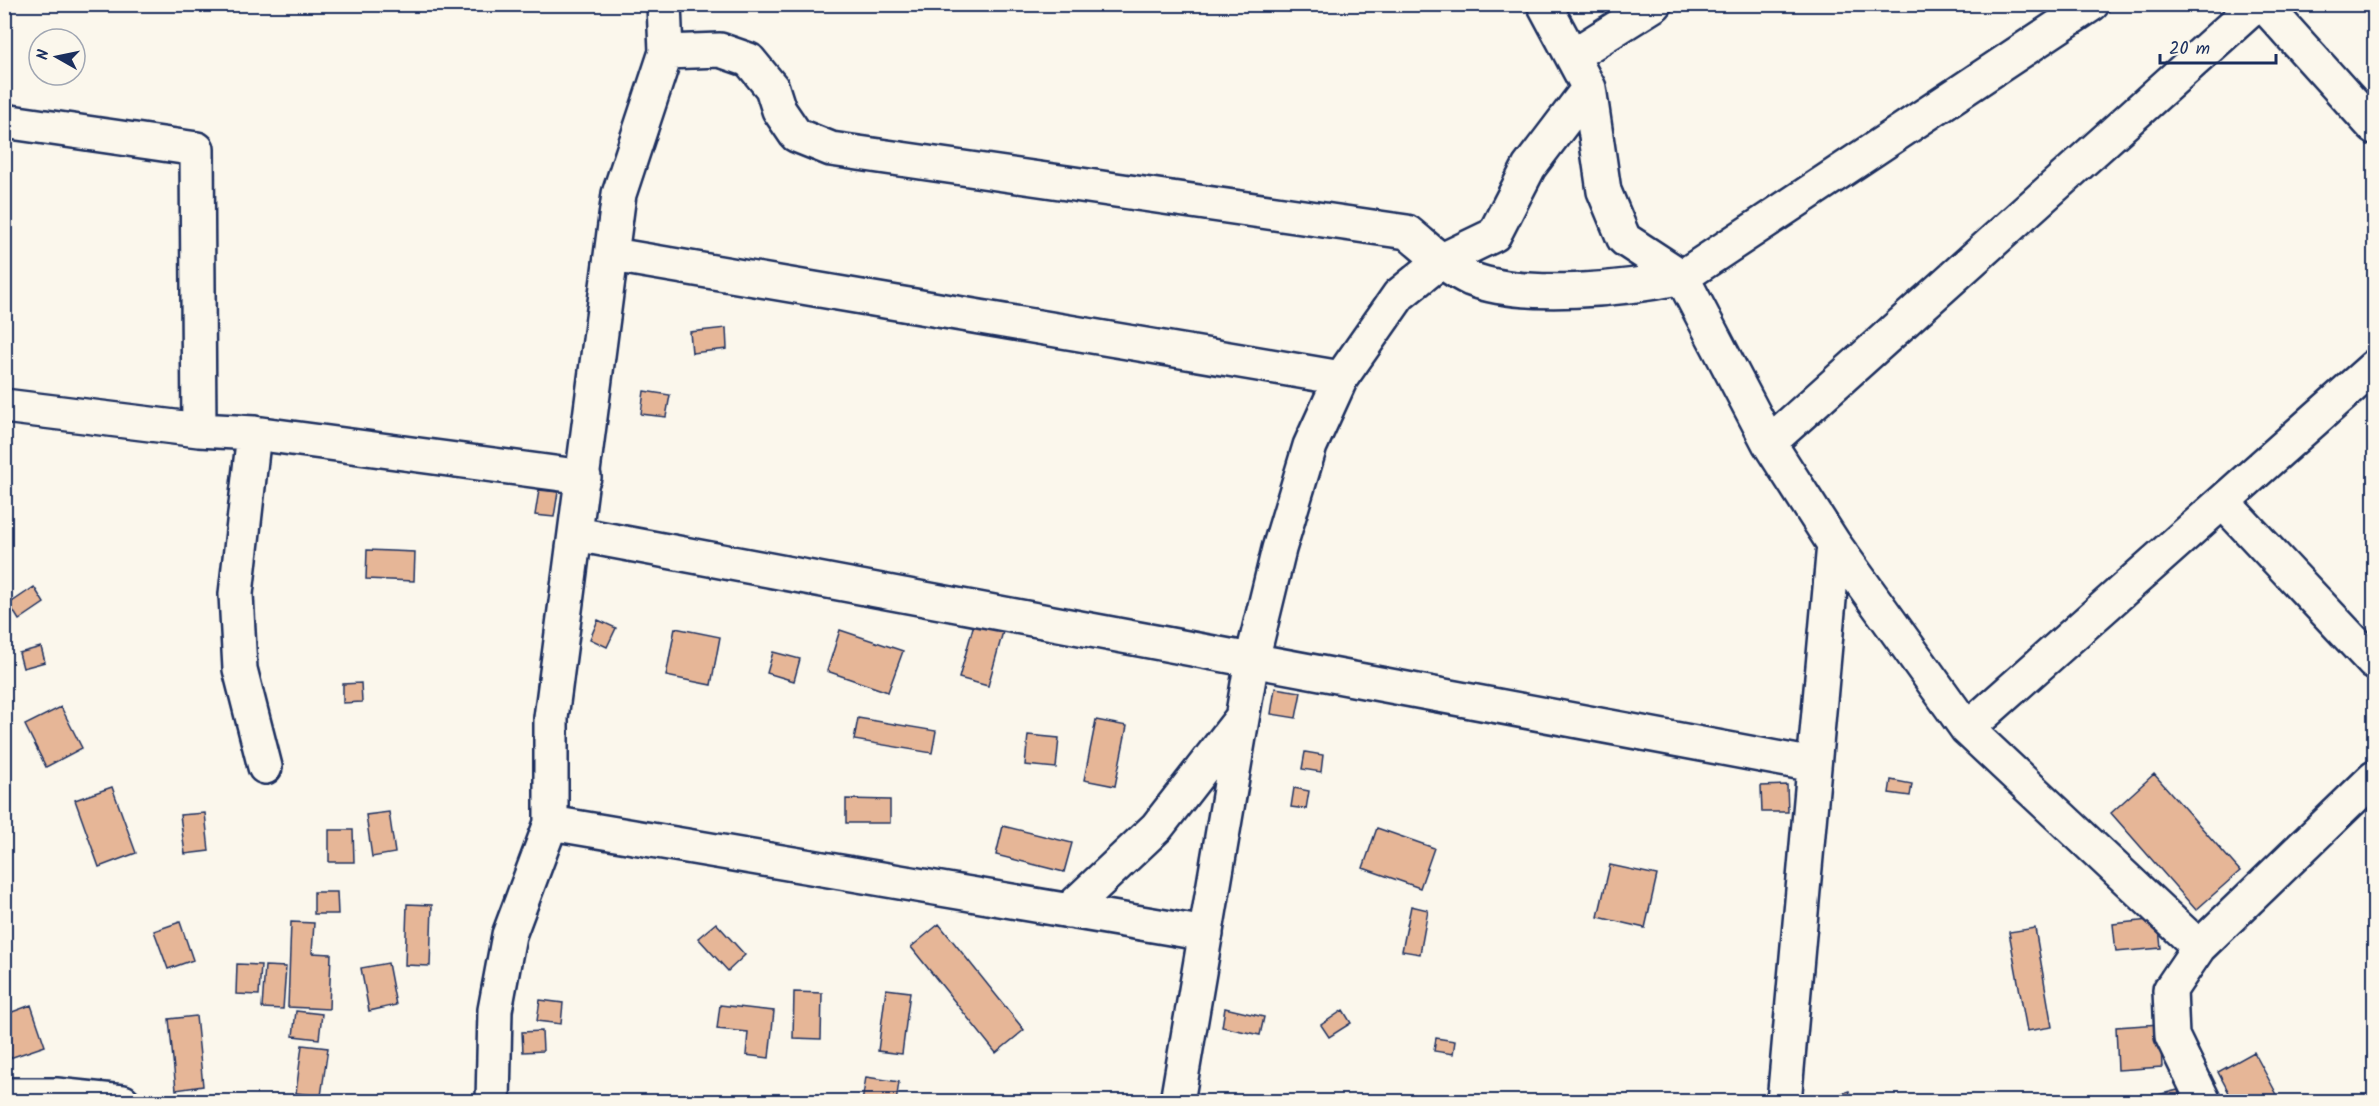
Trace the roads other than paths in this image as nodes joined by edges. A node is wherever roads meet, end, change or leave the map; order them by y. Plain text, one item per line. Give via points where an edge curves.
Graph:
1 (664, 4) edge
2 (1544, 4) edge
3 (1655, 4) edge
4 (2092, 4) edge
5 (2257, 4) edge
6 (2263, 4) edge
7 (666, 52) junction
8 (1572, 56) junction
9 (1589, 88) junction
10 (4, 121) edge
11 (2374, 127) edge
12 (613, 255) junction
13 (1442, 260) junction
14 (1682, 277) junction
15 (2374, 367) edge
16 (1341, 378) junction
17 (4, 406) edge
18 (199, 430) junction
19 (254, 433) junction
20 (1769, 443) junction
21 (584, 477) junction
22 (2223, 502) junction
23 (576, 534) junction
24 (1834, 544) junction
25 (1252, 660) junction
26 (2374, 663) edge
27 (1243, 716) junction
28 (1967, 729) junction
29 (1814, 765) junction
30 (265, 766) dead end
31 (2374, 778) edge
32 (551, 823) junction
33 (1068, 911) junction
34 (1206, 934) junction
35 (2199, 947) junction
36 (4, 1095) edge
37 (123, 1101) edge
38 (493, 1101) edge
39 (1177, 1101) edge
40 (1784, 1101) edge
41 (2204, 1101) edge

1 - 7 street
2 - 8 street
3 - 8 street
4 - 14 street
5 - 20 street
6 - 11 street
7 - 12 street via 620,194
7 - 13 street via 720,50 749,60 772,88 779,110 796,135 831,149 1407,232
8 - 9 street
9 - 13 street via 1529,167 1494,235
9 - 14 street via 1604,191 1624,239
10 - 18 street via 197,149
12 - 16 street
12 - 21 street
13 - 14 street via 1470,278 1510,289 1644,285
13 - 16 street via 1400,295
14 - 20 street
15 - 22 street
16 - 25 street via 1310,446
17 - 18 street
18 - 19 street
19 - 21 street
19 - 30 street via 236,594 240,669
20 - 24 street
21 - 23 street
22 - 26 street
22 - 28 street
23 - 25 street
23 - 32 street via 551,718
24 - 28 street
24 - 29 street
25 - 27 street
25 - 29 street
27 - 33 street via 1157,827
27 - 34 street
28 - 35 street
29 - 40 street
31 - 35 street
32 - 33 street
32 - 38 street via 509,934 495,1010
33 - 34 street
34 - 39 street
35 - 41 street via 2170,990 2172,1036
36 - 37 street

